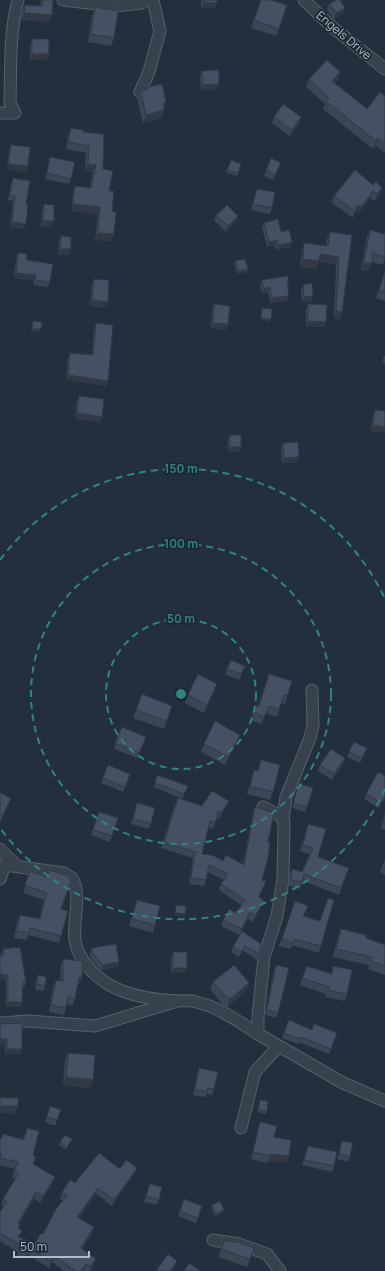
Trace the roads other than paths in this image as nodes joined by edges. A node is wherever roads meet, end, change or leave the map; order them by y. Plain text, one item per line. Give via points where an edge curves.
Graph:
1 (18, 0) edge
2 (63, 0) edge
3 (144, 0) edge
4 (153, 0) edge
5 (304, 0) edge
6 (385, 69) edge
7 (140, 92) edge
8 (0, 113) edge
9 (312, 690) dead end
10 (263, 807) dead end
11 (283, 818) junction
12 (0, 849) edge
13 (17, 866) junction
14 (0, 878) edge
15 (178, 1001) junction
16 (0, 1023) edge
17 (258, 1034) junction
18 (278, 1047) junction
19 (385, 1101) edge
20 (241, 1128) dead end
21 (213, 1240) dead end
22 (280, 1271) edge

1 - 8 street via 11,38 10,104 15,113
2 - 3 street via 114,6 142,3
4 - 7 street via 160,30 149,72
5 - 6 street, Engels Drive via 331,26
9 - 11 street via 313,725 286,797
10 - 11 street
11 - 17 street via 283,879 277,916 264,957
12 - 13 street
13 - 14 street via 5,865
13 - 15 street via 64,873 72,878 77,892 74,934 79,954 90,972 111,987 132,995
15 - 16 street via 95,1026 28,1021
15 - 17 street via 188,1000 211,1006
17 - 18 street
18 - 19 street via 343,1083
18 - 20 street via 255,1072
21 - 22 street via 239,1244 267,1254

